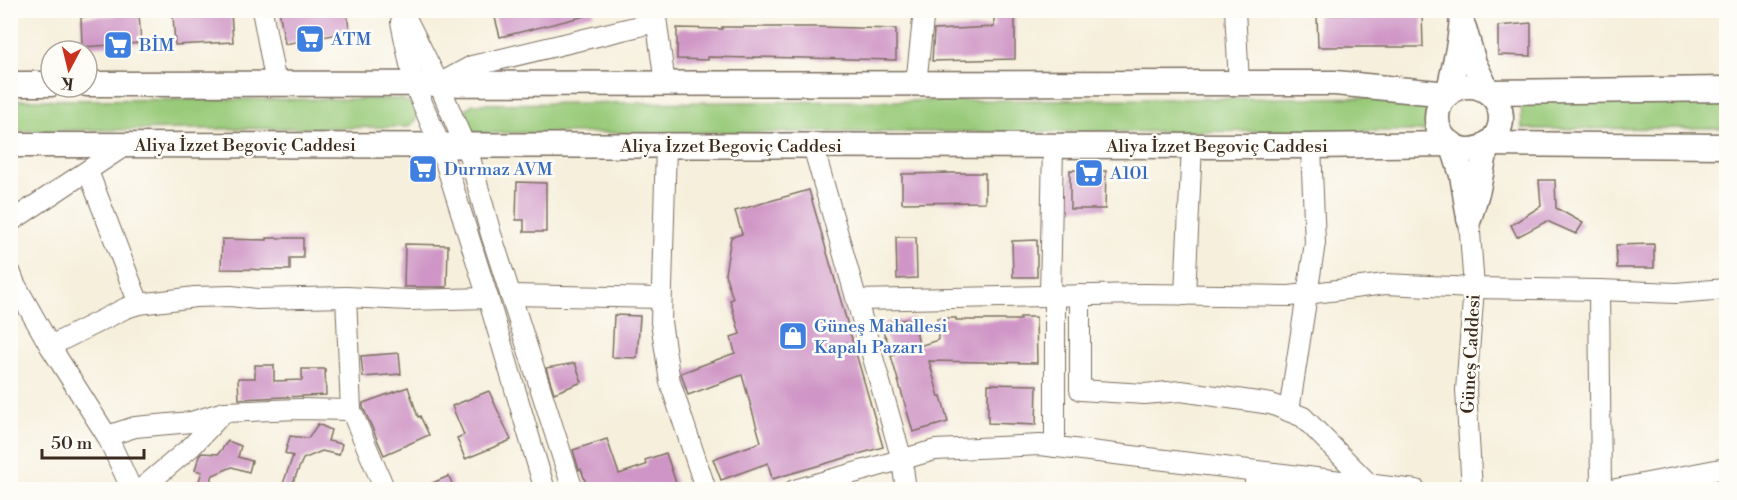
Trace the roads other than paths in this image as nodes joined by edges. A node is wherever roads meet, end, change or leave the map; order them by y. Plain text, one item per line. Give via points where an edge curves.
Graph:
1 (262, 10) edge
2 (400, 10) edge
3 (924, 10) edge
4 (1235, 10) edge
5 (1462, 15) edge
6 (656, 16) edge
7 (1239, 83) junction
8 (10, 84) edge
9 (39, 84) edge
10 (99, 84) edge
11 (276, 84) junction
12 (414, 84) junction
13 (439, 84) junction
14 (665, 84) junction
15 (916, 84) junction
16 (1726, 89) edge
17 (1488, 92) junction
18 (1448, 94) junction
19 (1452, 144) junction
20 (1487, 144) junction
21 (10, 145) edge
22 (126, 145) junction
23 (465, 145) junction
24 (440, 146) junction
25 (666, 146) junction
26 (813, 146) junction
27 (1053, 146) junction
28 (1192, 146) junction
29 (1311, 146) junction
30 (1726, 146) edge
31 (88, 171) junction
32 (1469, 219) junction
33 (10, 222) edge
34 (10, 271) edge
35 (1474, 288) junction
36 (1726, 289) edge
37 (1599, 290) junction
38 (1308, 294) junction
39 (511, 295) junction
40 (1053, 295) junction
41 (1080, 295) junction
42 (1185, 295) junction
43 (346, 297) junction
44 (488, 298) junction
45 (661, 298) junction
46 (857, 300) junction
47 (140, 304) junction
48 (50, 346) junction
49 (351, 410) junction
50 (1289, 411) junction
51 (224, 412) junction
52 (107, 436) junction
53 (1054, 447) junction
54 (902, 459) junction
55 (1726, 468) edge
56 (1255, 480) edge
57 (1369, 484) junction
58 (132, 489) edge
59 (140, 489) edge
60 (384, 489) edge
61 (545, 489) edge
62 (573, 489) edge
63 (706, 489) edge
64 (794, 489) edge
65 (906, 489) edge
66 (1416, 489) edge
67 (1472, 489) edge
68 (1601, 489) edge
69 (1611, 489) edge

1 - 11 street
2 - 12 street
2 - 13 street
3 - 15 street
4 - 7 street
5 - 17 main road via 1474,63
5 - 18 main road
6 - 13 street via 472,66
6 - 14 street
7 - 15 main road
7 - 18 main road via 1335,83
8 - 9 main road
10 - 11 main road
11 - 12 main road
12 - 13 main road
12 - 24 street
13 - 14 main road
13 - 23 street
14 - 15 main road
16 - 17 main road
17 - 18 main road via 1468,86
17 - 20 main road via 1500,109 1501,118 1500,128
18 - 19 main road via 1437,120 1444,138
19 - 20 main road via 1469,150
19 - 29 main road, Aliya İzzet Begoviç Caddesi
19 - 32 main road
20 - 30 main road
20 - 32 main road
21 - 22 main road, Aliya İzzet Begoviç Caddesi
22 - 24 main road, Aliya İzzet Begoviç Caddesi
22 - 31 street
23 - 24 main road, Aliya İzzet Begoviç Caddesi
23 - 25 main road, Aliya İzzet Begoviç Caddesi
23 - 39 street
24 - 44 street
25 - 26 main road, Aliya İzzet Begoviç Caddesi
25 - 45 street
26 - 27 main road, Aliya İzzet Begoviç Caddesi
26 - 46 street
27 - 28 main road, Aliya İzzet Begoviç Caddesi
27 - 40 street
28 - 29 main road, Aliya İzzet Begoviç Caddesi
28 - 42 street
29 - 38 street via 1315,243
31 - 33 street
31 - 47 street
32 - 35 street, Güneş Caddesi
34 - 48 street
35 - 37 street
35 - 38 street via 1385,284
35 - 67 street, Güneş Caddesi via 1466,390
36 - 37 street via 1676,293
37 - 68 street
38 - 42 street
38 - 50 street
39 - 45 street
39 - 62 street
40 - 41 street
40 - 46 street
40 - 53 street
41 - 42 street
41 - 50 street via 1080,390 1144,394 1181,391 1270,404
43 - 44 street
43 - 47 street via 195,297
43 - 49 street
44 - 61 street
45 - 63 street via 670,382
46 - 54 street
47 - 48 street
48 - 52 street
49 - 51 street
49 - 60 street
50 - 57 street via 1303,417
51 - 52 street via 191,422 135,427
51 - 59 street via 192,446
52 - 58 street
53 - 54 street via 935,450
53 - 56 street
54 - 64 street
54 - 65 street
55 - 69 street
56 - 57 street
57 - 66 street

